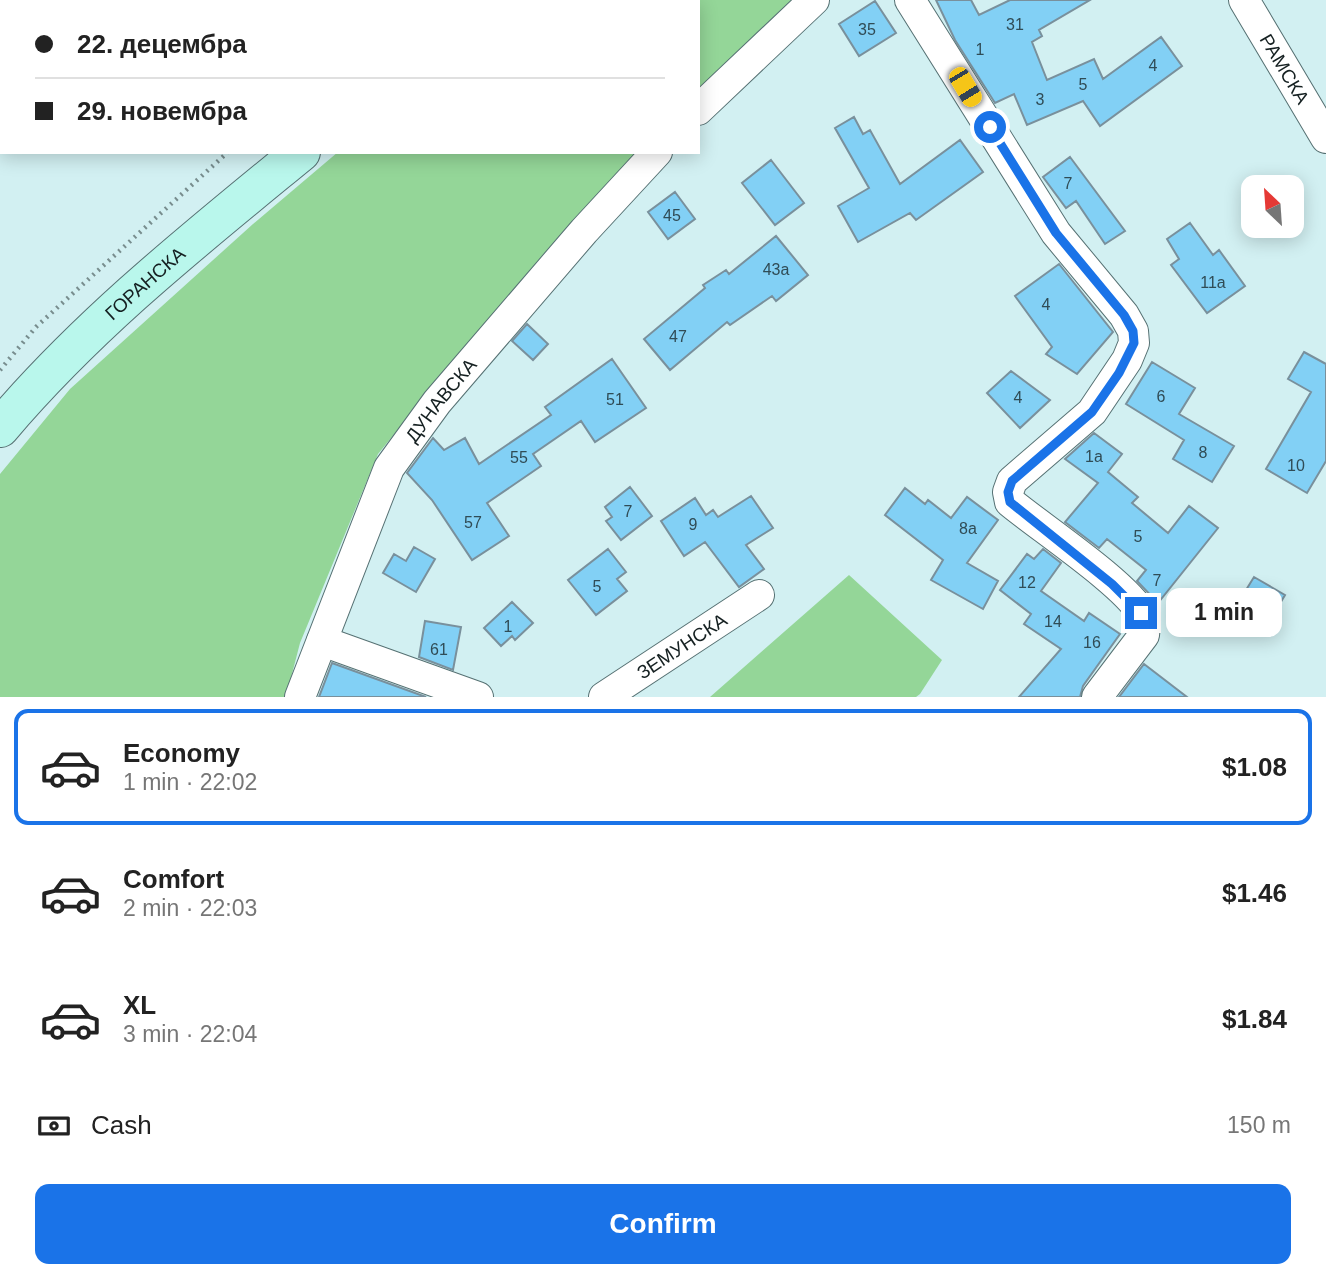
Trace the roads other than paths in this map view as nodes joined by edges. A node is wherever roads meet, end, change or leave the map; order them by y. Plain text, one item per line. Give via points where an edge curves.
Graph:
1 (814, 0) edge
2 (910, 0) edge
3 (1244, 0) edge
4 (700, 108) edge
5 (1326, 138) edge
6 (299, 154) edge
7 (655, 154) edge
8 (0, 428) edge
9 (759, 595) dead end
10 (322, 641) junction
11 (300, 697) edge
12 (478, 697) edge
13 (604, 697) edge
14 (1097, 697) edge

1 - 4 street
2 - 14 street via 1056,233 1133,331 1127,360 1092,412 1012,481 1008,492 1010,502 1141,613 1144,635
3 - 5 street, РАМСКА
6 - 8 main road, ГОРАНСКА via 98,322
7 - 10 street, ДУНАВСКА via 408,440 389,468
9 - 13 street, ЗЕМУНСКА
10 - 11 street, ДУНАВСКА
10 - 12 street

